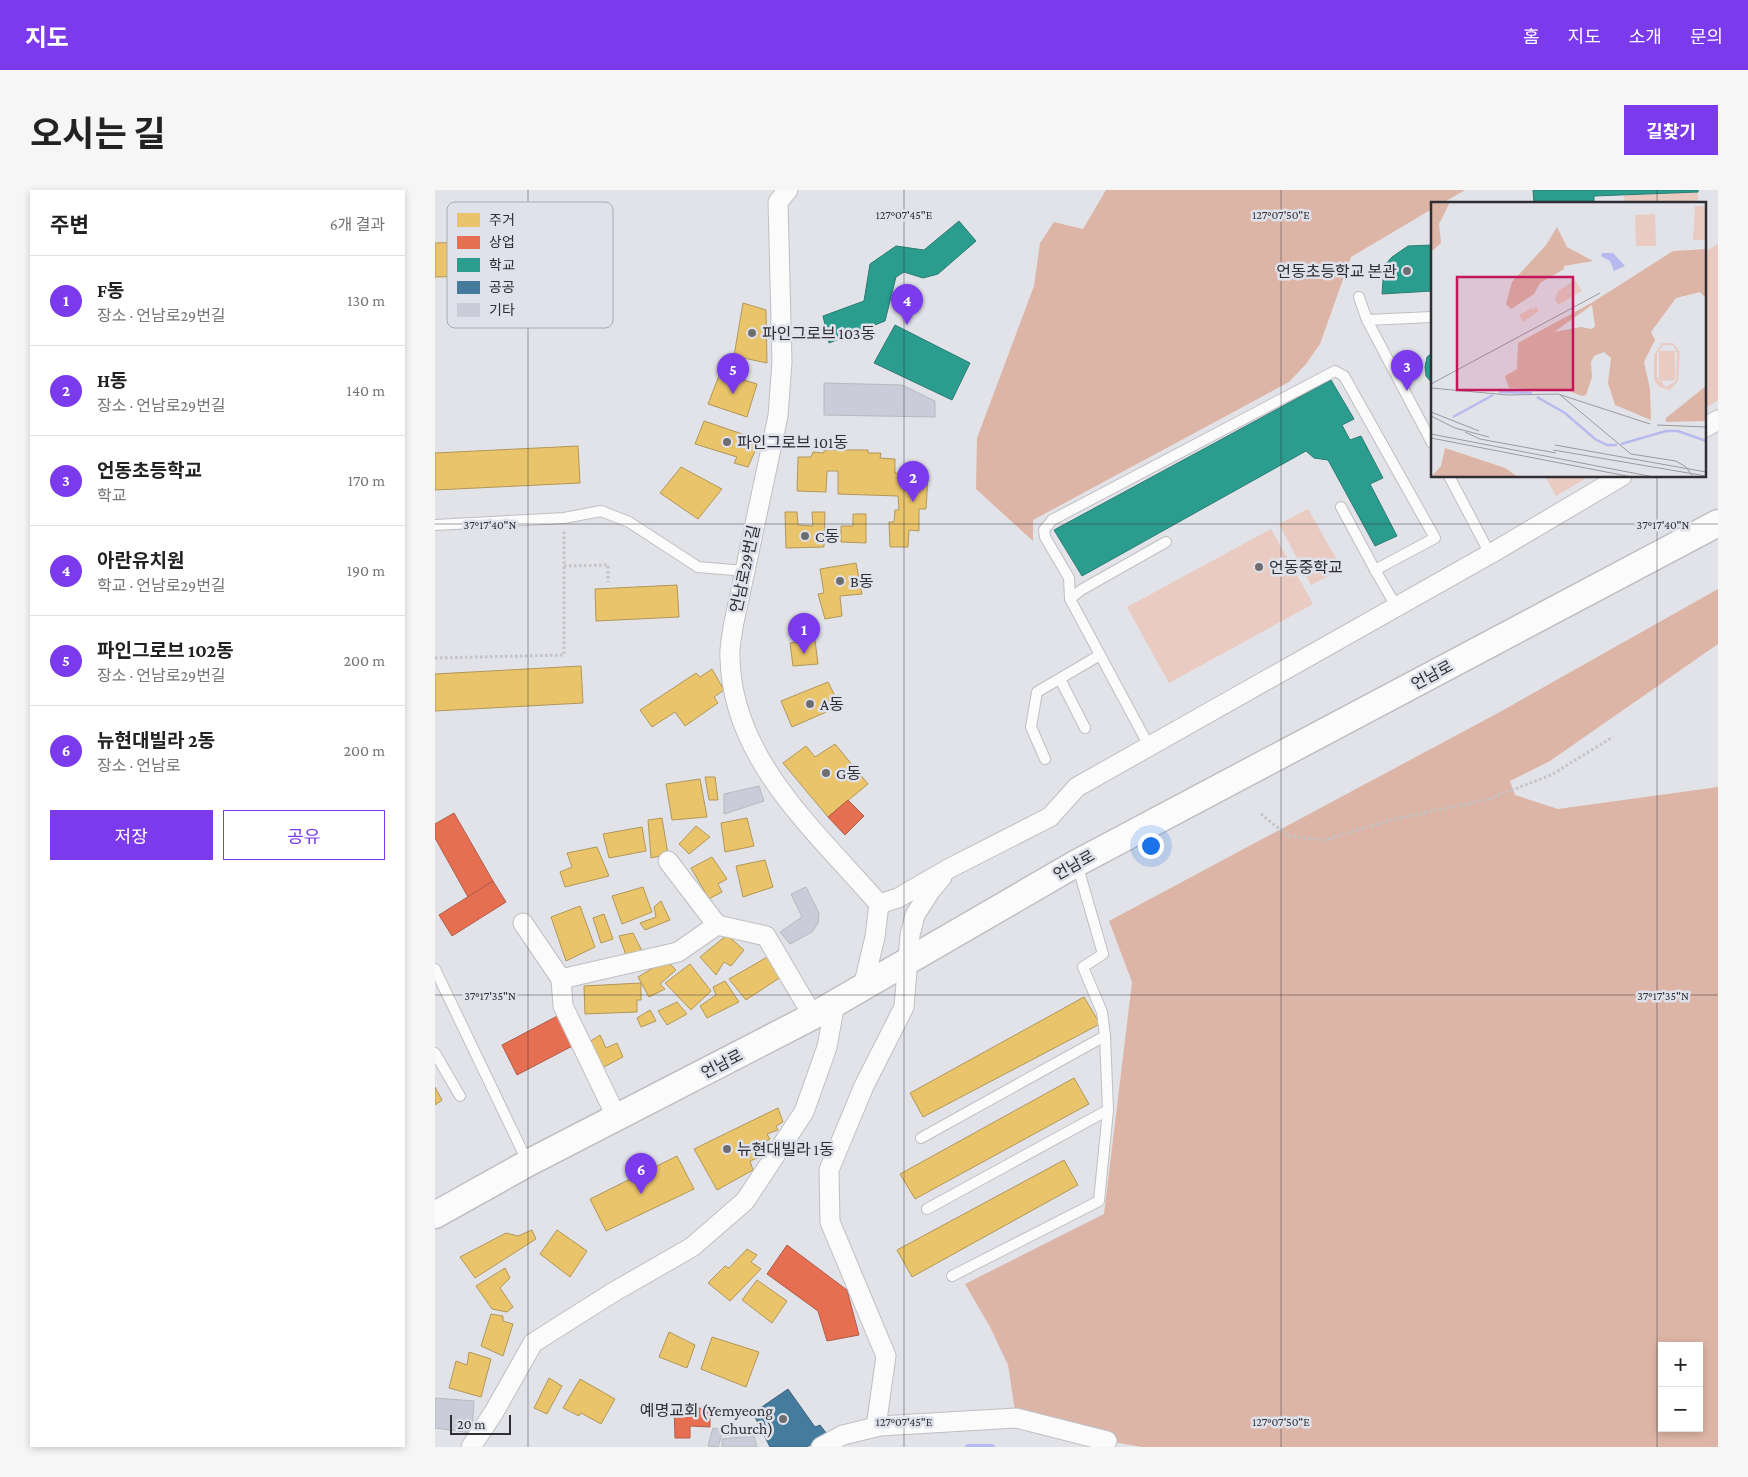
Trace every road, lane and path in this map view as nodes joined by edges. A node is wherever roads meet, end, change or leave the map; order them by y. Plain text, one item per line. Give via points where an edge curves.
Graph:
1 (778, 194) edge
2 (1359, 297) dead end
3 (1431, 316) edge
4 (1367, 320) junction
5 (1718, 420) edge
6 (1705, 427) edge
7 (1431, 441) edge
8 (1450, 478) edge
9 (1619, 478) edge
10 (1341, 507) dead end
11 (563, 518) junction
12 (1718, 523) edge
13 (435, 525) edge
14 (1166, 542) dead end
15 (1490, 554) junction
16 (563, 566) junction
17 (1375, 570) junction
18 (745, 571) junction
19 (608, 582) dead end
20 (1070, 599) junction
21 (1396, 606) junction
22 (1100, 655) junction
23 (435, 658) edge
24 (1060, 679) junction
25 (1085, 728) dead end
26 (1613, 737) dead end
27 (1149, 746) junction
28 (1045, 759) dead end
29 (1261, 814) dead end
30 (668, 861) dead end
31 (1077, 863) junction
32 (950, 868) junction
33 (879, 904) junction
34 (523, 923) dead end
35 (717, 925) junction
36 (907, 962) junction
37 (435, 969) edge
38 (561, 979) junction
39 (863, 986) junction
40 (835, 1004) junction
41 (813, 1016) junction
42 (1105, 1036) junction
43 (435, 1054) edge
44 (460, 1096) dead end
45 (1108, 1110) junction
46 (617, 1118) junction
47 (921, 1138) dead end
48 (528, 1164) junction
49 (927, 1209) dead end
50 (435, 1214) edge
51 (953, 1276) dead end
52 (876, 1427) junction
53 (1107, 1442) dead end
54 (471, 1447) edge
55 (821, 1447) edge

1 - 18 street, 언남로29번길 via 780,399
2 - 4 lane
3 - 4 lane
4 - 7 lane
5 - 6 street
8 - 15 lane
9 - 15 street
10 - 17 lane
11 - 13 lane
11 - 16 path
11 - 18 lane via 601,511 629,522 698,567
12 - 31 main road, 언남로
14 - 20 lane
15 - 21 street
16 - 19 path via 608,566
16 - 23 path via 563,655
17 - 20 lane via 1435,538 1344,376 1335,371 1052,520 1044,530 1045,537 1069,578
17 - 21 lane
18 - 33 street, 언남로29번길 via 730,657 733,690 751,744 783,794
20 - 22 lane
21 - 27 street
22 - 24 lane
22 - 27 lane
24 - 25 lane
24 - 28 lane via 1037,692 1036,697 1031,727
26 - 29 path via 1551,775 1489,799 1391,820 1324,840 1288,836
27 - 32 street via 1077,786 1050,817
30 - 35 street
31 - 36 main road, 언남로
31 - 42 lane via 1103,954 1083,967 1102,1012
32 - 33 street via 898,898
32 - 36 street via 915,915
33 - 39 street
34 - 38 street
35 - 38 street via 678,952
35 - 41 street via 766,936
36 - 39 main road, 언남로
36 - 52 street via 904,1007 864,1086 829,1170 830,1222 886,1356
37 - 48 lane
38 - 46 street via 563,1006
39 - 40 main road, 언남로
40 - 41 main road, 언남로
40 - 54 street via 827,1047 804,1112 745,1202 693,1247 533,1343 495,1412
41 - 46 main road, 언남로
42 - 45 lane
42 - 47 lane
43 - 44 lane
45 - 49 lane
45 - 51 lane via 1099,1201
46 - 48 main road, 언남로
48 - 50 main road, 언남로
52 - 53 street via 1016,1418
52 - 55 street via 843,1435

